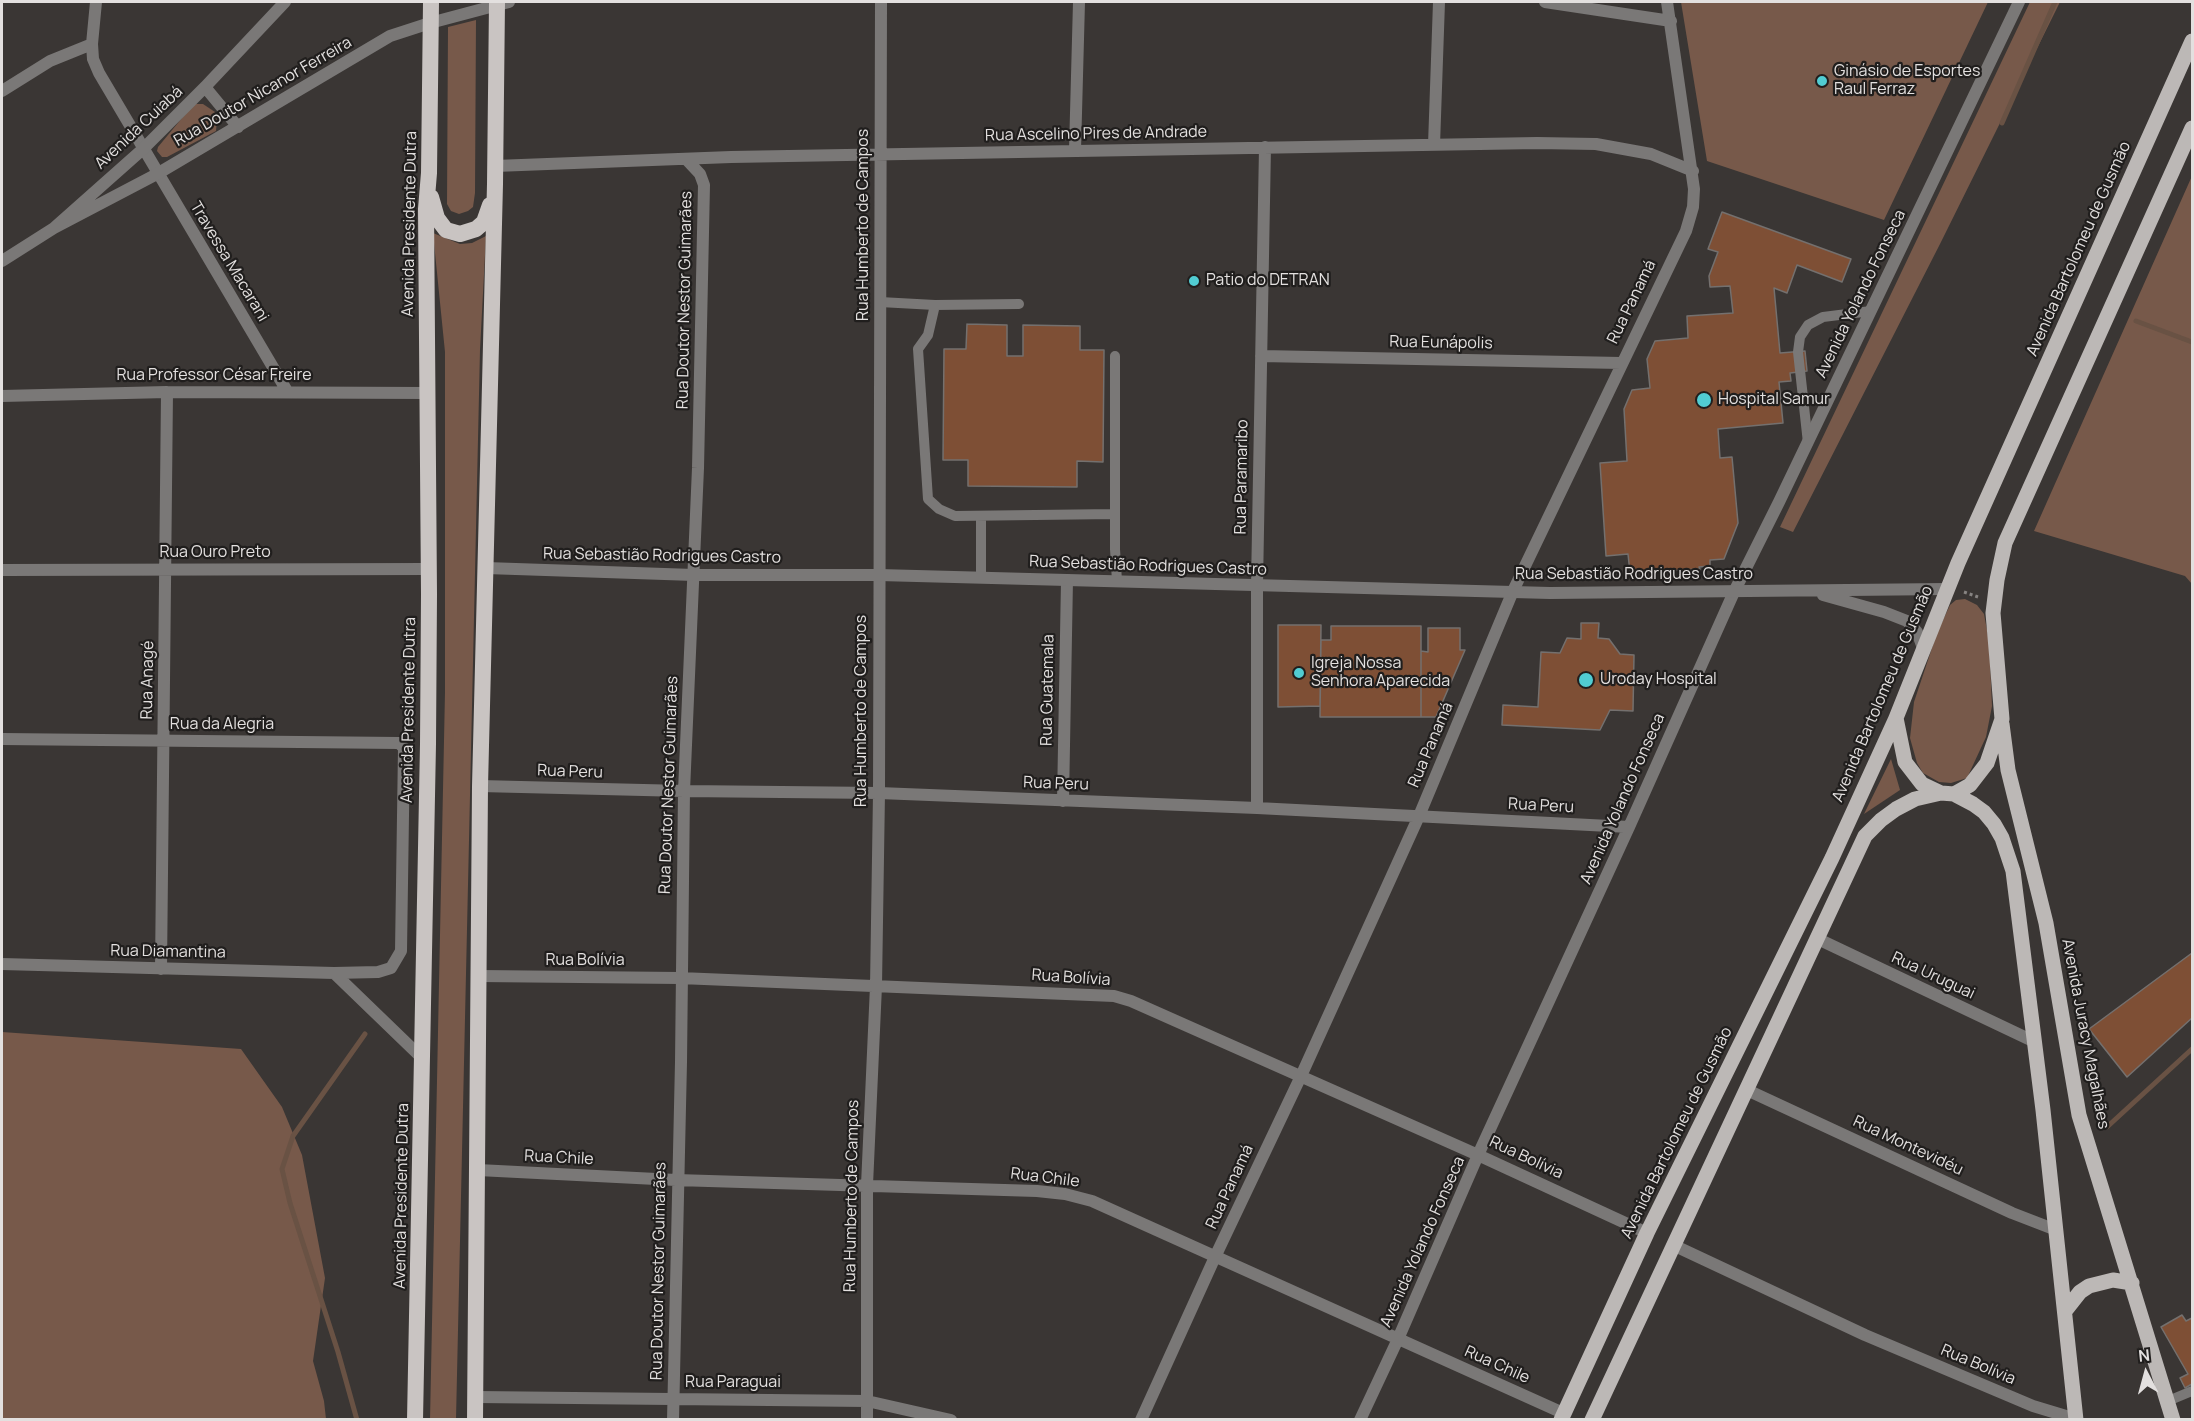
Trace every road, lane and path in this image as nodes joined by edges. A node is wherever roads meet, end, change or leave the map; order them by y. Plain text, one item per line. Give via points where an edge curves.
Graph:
1 (96, 2) edge
2 (285, 2) edge
3 (431, 2) edge
4 (501, 2) edge
5 (881, 2) edge
6 (1078, 2) edge
7 (1438, 2) edge
8 (1545, 2) edge
9 (1667, 2) edge
10 (2019, 2) edge
11 (1671, 21) junction
12 (430, 23) junction
13 (2193, 41) edge
14 (92, 44) junction
15 (205, 87) junction
16 (2, 91) edge
17 (238, 127) junction
18 (2193, 128) edge
19 (1434, 145) junction
20 (1265, 147) junction
21 (143, 149) junction
22 (1075, 150) junction
23 (881, 155) junction
24 (686, 159) junction
25 (495, 166) junction
26 (1693, 171) junction
27 (429, 173) junction
28 (157, 174) junction
29 (495, 184) junction
30 (54, 228) junction
31 (2, 261) edge
32 (880, 302) junction
33 (935, 304) junction
34 (1019, 304) dead end
35 (1871, 311) junction
36 (1115, 356) dead end
37 (1261, 356) junction
38 (1621, 363) junction
39 (287, 391) junction
40 (167, 392) junction
41 (427, 393) junction
42 (2, 396) edge
43 (1808, 443) junction
44 (1115, 514) junction
45 (981, 516) junction
46 (486, 568) junction
47 (166, 569) junction
48 (428, 569) junction
49 (2, 570) edge
50 (694, 574) junction
51 (879, 575) junction
52 (981, 578) junction
53 (1067, 579) junction
54 (1117, 581) junction
55 (1257, 585) junction
56 (1946, 589) junction
57 (1513, 591) junction
58 (1810, 591) junction
59 (1734, 592) junction
60 (1993, 613) junction
61 (1923, 648) junction
62 (1896, 718) junction
63 (2002, 719) junction
64 (2, 739) edge
65 (164, 741) junction
66 (405, 748) joint
67 (480, 786) junction
68 (684, 791) junction
69 (879, 793) junction
70 (1948, 793) junction
71 (1063, 801) junction
72 (1257, 808) junction
73 (1419, 816) junction
74 (1629, 827) junction
75 (1818, 939) junction
76 (2, 964) edge
77 (161, 969) junction
78 (334, 973) junction
79 (479, 976) junction
80 (680, 978) junction
81 (876, 986) junction
82 (2035, 1042) junction
83 (422, 1058) junction
84 (1301, 1076) junction
85 (1747, 1090) junction
86 (1478, 1155) junction
87 (478, 1170) junction
88 (676, 1180) junction
89 (867, 1185) junction
90 (2056, 1230) junction
91 (1647, 1233) junction
92 (1673, 1245) junction
93 (1215, 1257) junction
94 (2132, 1283) junction
95 (2065, 1311) junction
96 (1398, 1339) junction
97 (2193, 1391) edge
98 (476, 1397) junction
99 (673, 1400) junction
100 (867, 1401) junction
101 (2168, 1401) junction
102 (1562, 1416) edge
103 (415, 1419) edge
104 (476, 1419) edge
105 (673, 1419) edge
106 (867, 1419) edge
107 (951, 1419) edge
108 (1141, 1419) edge
109 (1360, 1419) edge
110 (1592, 1419) edge
111 (2076, 1419) edge
112 (2173, 1419) edge

1 - 14 street, Travessa Macarani
2 - 15 street, Avenida Cuiabá
3 - 12 highway, Avenida Presidente Dutra
4 - 12 street, Rua Doutor Nicanor Ferreira
4 - 25 highway
5 - 23 street, Rua Humberto de Campos
6 - 22 street
7 - 19 street
8 - 11 street
9 - 11 street, Rua Panamá
10 - 35 street, Avenida Yolando Fonseca
11 - 26 street, Rua Panamá
12 - 17 street, Rua Doutor Nicanor Ferreira via 390,36
12 - 27 highway, Avenida Presidente Dutra
13 - 56 main road, Avenida Bartolomeu de Gusmão
14 - 16 street via 50,61
14 - 21 street, Travessa Macarani via 99,73
15 - 17 street
15 - 21 street, Avenida Cuiabá
17 - 28 street, Rua Doutor Nicanor Ferreira
18 - 60 main road via 2005,543
19 - 20 street, Rua Ascelino Pires de Andrade
19 - 26 street, Rua Ascelino Pires de Andrade via 1596,144 1651,154
20 - 22 street, Rua Ascelino Pires de Andrade
20 - 37 street, Rua Paramaribo
21 - 28 street, Travessa Macarani
21 - 30 street, Avenida Cuiabá
22 - 23 street, Rua Ascelino Pires de Andrade
23 - 24 street, Rua Ascelino Pires de Andrade
23 - 32 street, Rua Humberto de Campos
24 - 25 street, Rua Ascelino Pires de Andrade
24 - 50 street, Rua Doutor Nestor Guimarães via 704,185
25 - 29 highway
26 - 38 street, Rua Panamá via 1693,207 1686,231
27 - 29 highway via 437,218 446,230 460,234 484,222
27 - 41 highway, Avenida Presidente Dutra
28 - 30 street, Rua Doutor Nicanor Ferreira
28 - 39 street, Travessa Macarani
29 - 46 highway
30 - 31 street, Avenida Cuiabá
32 - 33 lane
32 - 51 street, Rua Humberto de Campos
33 - 34 lane
33 - 45 lane via 928,335 918,349 928,499 955,516
35 - 43 street, Avenida Yolando Fonseca
35 - 43 lane via 1823,317 1808,325 1800,337 1798,352
36 - 44 lane
37 - 38 street, Rua Eunápolis
37 - 55 street, Rua Paramaribo
38 - 57 street, Rua Panamá
39 - 40 street, Rua Professor César Freire
39 - 41 street, Rua Professor César Freire
40 - 42 street, Rua Professor César Freire
40 - 47 street, Rua Anagé
41 - 48 highway, Avenida Presidente Dutra
43 - 59 street, Avenida Yolando Fonseca
44 - 45 lane
44 - 54 lane
45 - 52 lane
46 - 50 street, Rua Sebastião Rodrigues Castro
46 - 67 highway
47 - 48 street, Rua Ouro Preto
47 - 49 street, Rua Ouro Preto
47 - 65 street, Rua Anagé
48 - 83 highway, Avenida Presidente Dutra
50 - 51 street, Rua Sebastião Rodrigues Castro
50 - 68 street, Rua Doutor Nestor Guimarães
51 - 52 street, Rua Sebastião Rodrigues Castro
51 - 69 street, Rua Humberto de Campos
52 - 53 street, Rua Sebastião Rodrigues Castro
53 - 54 street, Rua Sebastião Rodrigues Castro
53 - 71 street, Rua Guatemala
54 - 55 street, Rua Sebastião Rodrigues Castro
55 - 57 street, Rua Sebastião Rodrigues Castro
55 - 72 street, Rua Paramaribo
56 - 58 street, Rua Sebastião Rodrigues Castro
56 - 60 path via 1981,598
56 - 61 main road, Avenida Bartolomeu de Gusmão
57 - 59 street, Rua Sebastião Rodrigues Castro
57 - 73 street, Rua Panamá
58 - 59 street, Rua Sebastião Rodrigues Castro
58 - 61 street, Rua Sebastião Rodrigues Castro via 1907,621
59 - 74 street, Avenida Yolando Fonseca
60 - 63 main road, Avenida Juracy Magalhães
61 - 62 main road, Avenida Bartolomeu de Gusmão
62 - 70 main road via 1905,762 1922,784
62 - 91 main road, Avenida Bartolomeu de Gusmão via 1832,858
63 - 70 main road via 1987,763 1970,784
63 - 94 main road, Avenida Juracy Magalhães via 2008,770 2046,923 2079,1115
64 - 65 street, Rua da Alegria
65 - 66 street, Rua da Alegria via 399,743
65 - 77 street, Rua Anagé
66 - 78 street, Rua Diamantina via 401,951 391,968
67 - 68 street, Rua Peru
67 - 79 highway
68 - 69 street, Rua Peru
68 - 80 street, Rua Doutor Nestor Guimarães
69 - 71 street, Rua Peru
69 - 81 street, Rua Humberto de Campos
70 - 75 main road via 1915,799 1881,820 1865,836
70 - 82 main road via 1984,812 2002,838 2013,871
71 - 72 street, Rua Peru
72 - 73 street, Rua Peru
73 - 74 street, Rua Peru
73 - 84 street, Rua Panamá
74 - 86 street, Avenida Yolando Fonseca
75 - 82 street, Rua Uruguai
75 - 85 main road
76 - 77 street, Rua Diamantina
77 - 78 street, Rua Diamantina
78 - 83 street
79 - 80 street, Rua Bolívia
79 - 87 highway
80 - 81 street, Rua Bolívia
80 - 88 street, Rua Doutor Nestor Guimarães
81 - 84 street, Rua Bolívia via 1114,996
81 - 89 street, Rua Humberto de Campos
82 - 90 main road
83 - 103 highway, Avenida Presidente Dutra
84 - 86 street, Rua Bolívia
84 - 93 street, Rua Panamá
85 - 90 street, Rua Montevidéu
85 - 92 main road
86 - 91 street, Rua Bolívia
86 - 96 street, Avenida Yolando Fonseca
87 - 88 street, Rua Chile
87 - 98 highway
88 - 89 street, Rua Chile
88 - 99 street, Rua Doutor Nestor Guimarães
89 - 93 street, Rua Chile via 1065,1194 1092,1201
89 - 100 street, Rua Humberto de Campos
90 - 95 main road
91 - 102 main road, Avenida Bartolomeu de Gusmão
92 - 110 main road
92 - 111 street, Rua Bolívia via 1865,1335 2033,1406
93 - 96 street, Rua Chile
93 - 108 street, Rua Panamá
94 - 95 main road via 2113,1280 2089,1286 2079,1292
94 - 101 main road, Avenida Juracy Magalhães
95 - 111 main road
96 - 102 street, Rua Chile
96 - 109 street, Avenida Yolando Fonseca
97 - 101 lane
98 - 99 street, Rua Paraguai
98 - 104 highway
99 - 100 street, Rua Paraguai
99 - 105 street, Rua Doutor Nestor Guimarães
100 - 106 street, Rua Humberto de Campos
100 - 107 street, Rua Paraguai
101 - 112 main road, Avenida Juracy Magalhães

